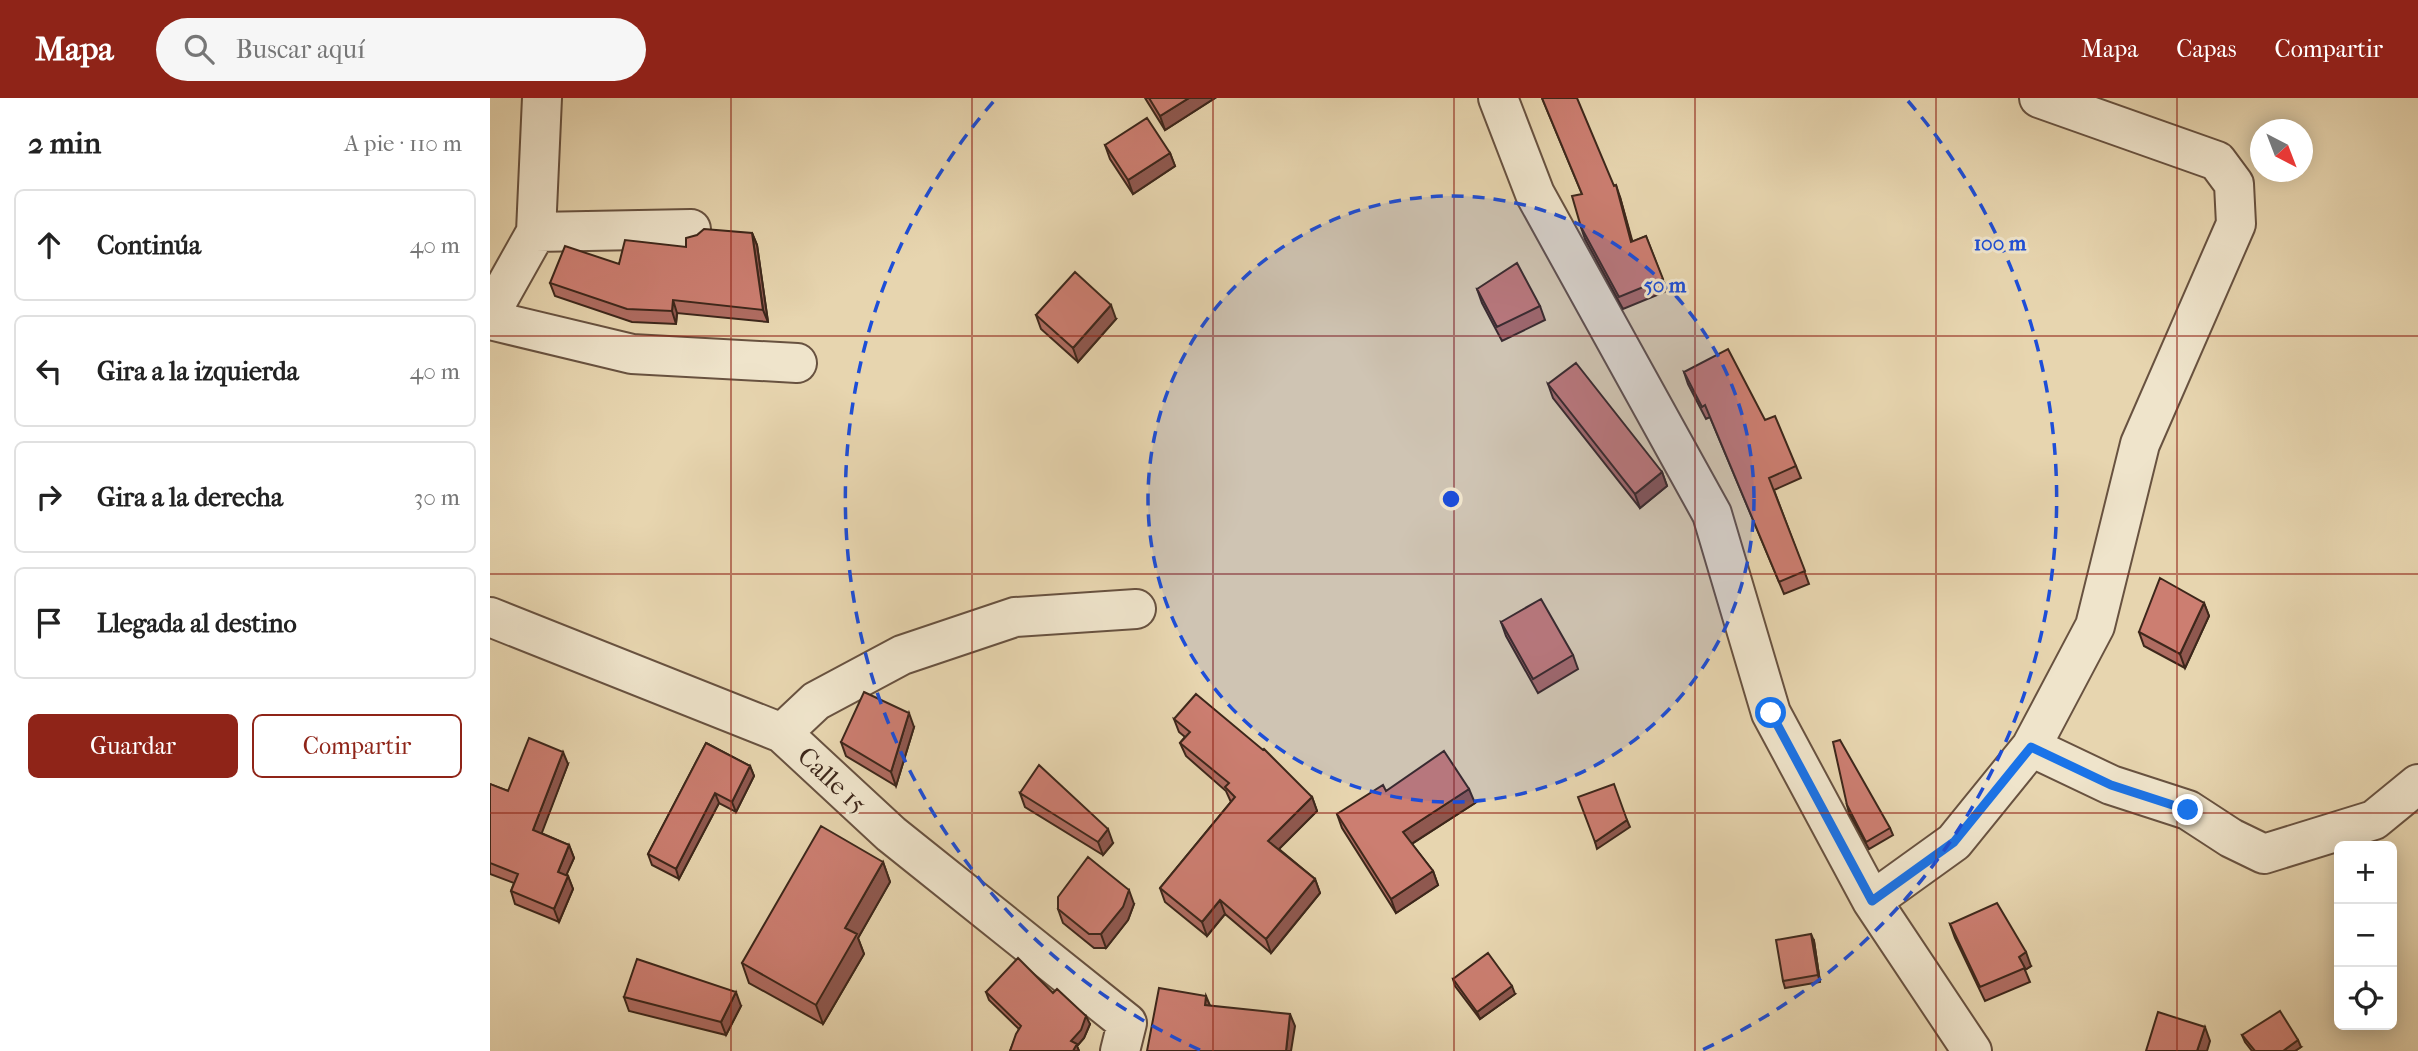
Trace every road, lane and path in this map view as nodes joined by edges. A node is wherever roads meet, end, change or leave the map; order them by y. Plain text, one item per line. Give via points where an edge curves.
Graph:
1 (542, 98) edge
2 (1499, 98) edge
3 (2039, 98) edge
4 (691, 229) dead end
5 (536, 232) junction
6 (490, 314) edge
7 (490, 320) edge
8 (797, 363) dead end
9 (1136, 609) dead end
10 (490, 617) edge
11 (782, 733) junction
12 (2031, 747) junction
13 (2418, 784) edge
14 (1872, 901) junction
15 (1124, 1037) edge
16 (1972, 1051) edge

1 - 5 street
2 - 14 street via 1535,194 1712,514 1771,713
3 - 12 street via 2217,161 2234,184 2236,224 2140,444 2095,626
4 - 5 street
5 - 6 street
7 - 8 street via 632,354
9 - 11 street via 1016,617 902,655 817,701
10 - 11 street, Calle 15
11 - 15 street, Calle 15
12 - 13 street via 2111,785 2188,810 2264,854 2374,820
12 - 14 street via 1954,842
14 - 16 street

